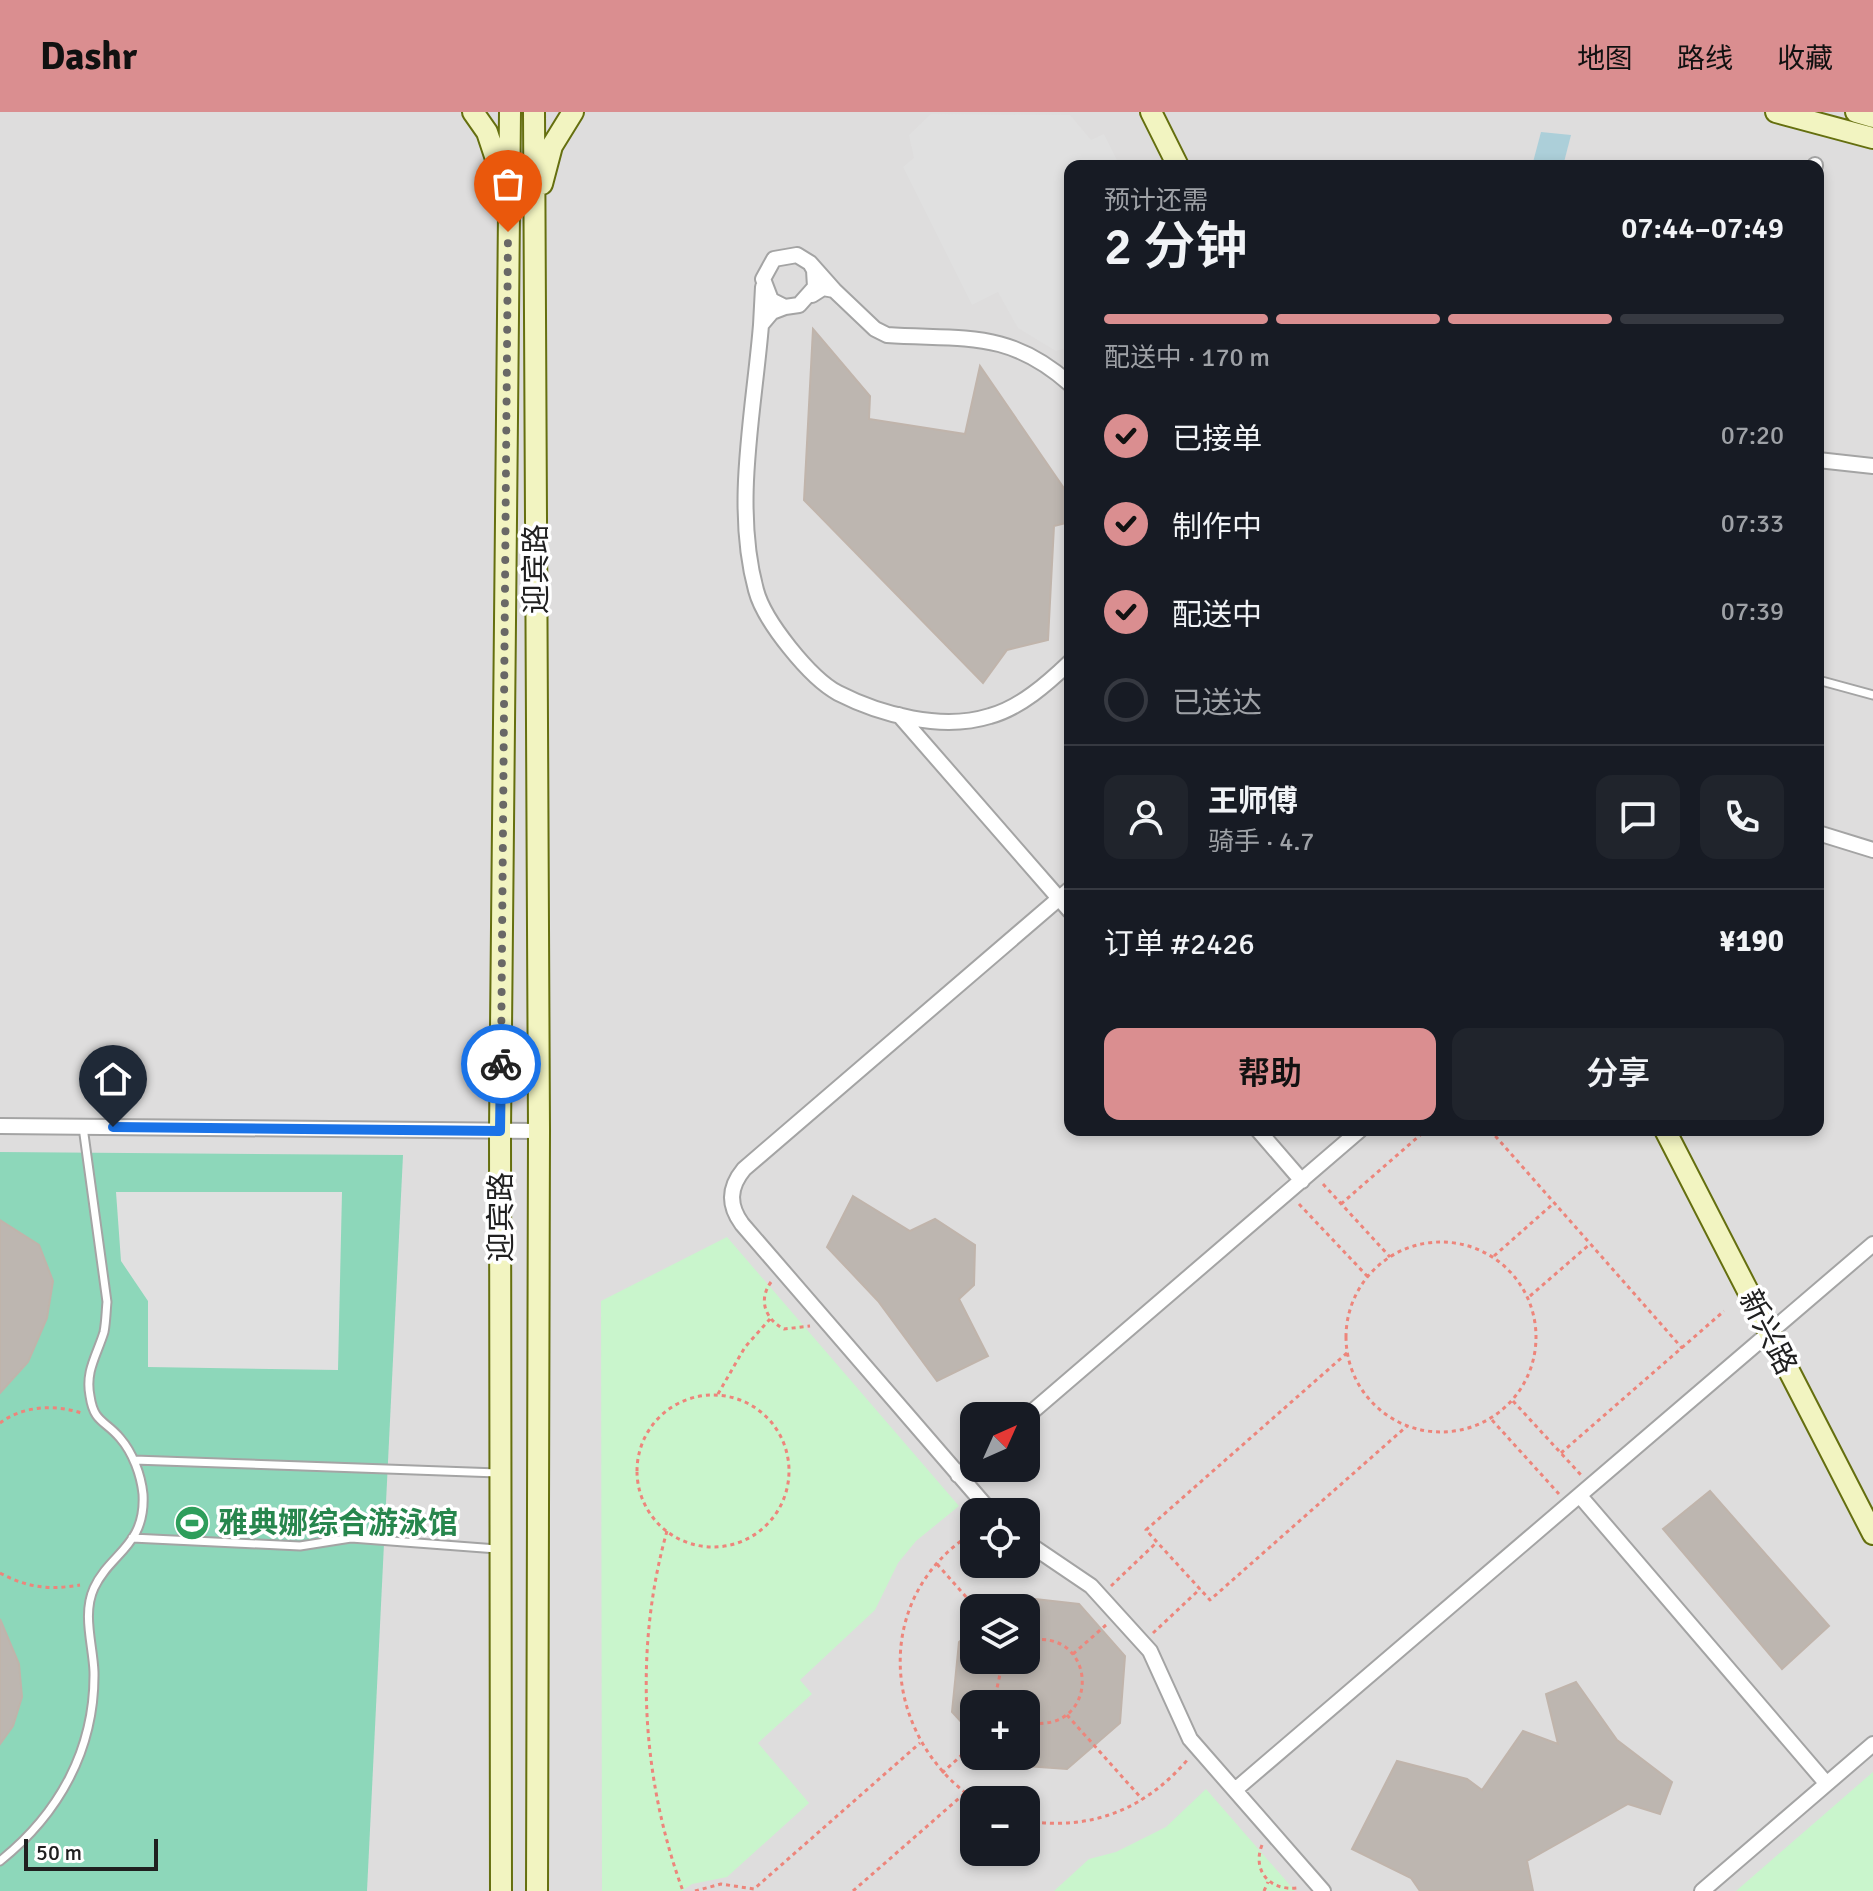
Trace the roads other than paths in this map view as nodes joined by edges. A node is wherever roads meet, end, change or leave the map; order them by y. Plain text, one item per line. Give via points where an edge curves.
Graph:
1 (473, 112) edge
2 (510, 112) edge
3 (534, 112) edge
4 (573, 112) edge
5 (1151, 112) edge
6 (1776, 112) edge
7 (1856, 112) edge
8 (1873, 117) edge
9 (1873, 138) edge
10 (1175, 160) edge
11 (509, 201) junction
12 (535, 207) junction
13 (810, 263) junction
14 (763, 279) junction
15 (834, 290) junction
16 (812, 295) junction
17 (785, 307) junction
18 (761, 325) junction
19 (1064, 380) edge
20 (1824, 461) edge
21 (1873, 466) edge
22 (1064, 667) edge
23 (1824, 682) edge
24 (1873, 695) edge
25 (899, 715) junction
26 (1824, 835) edge
27 (1873, 850) edge
28 (1064, 893) edge
29 (1064, 895) edge
30 (0, 1126) edge
31 (83, 1127) junction
32 (500, 1131) junction
33 (539, 1131) junction
34 (1264, 1136) edge
35 (1353, 1136) edge
36 (1668, 1136) edge
37 (1307, 1177) junction
38 (1873, 1244) edge
39 (1768, 1333) junction
40 (1040, 1405) edge
41 (134, 1460) junction
42 (501, 1473) junction
43 (958, 1475) joint
44 (1580, 1496) junction
45 (979, 1498) edge
46 (1873, 1534) edge
47 (132, 1538) junction
48 (501, 1549) junction
49 (1040, 1552) edge
50 (1873, 1744) edge
51 (1826, 1783) junction
52 (1235, 1790) junction
53 (0, 1861) edge
54 (501, 1891) edge
55 (537, 1891) edge
56 (1323, 1891) edge
57 (1702, 1891) edge

1 - 11 main road via 496,154
2 - 11 main road, 迎宾路
3 - 12 main road, 迎宾路
4 - 12 main road via 552,146
5 - 10 main road
6 - 9 main road
7 - 8 main road
11 - 32 main road, 迎宾路
12 - 33 main road, 迎宾路
13 - 14 street via 797,255 781,255 768,264
13 - 15 street
13 - 16 street via 816,279
14 - 17 street via 767,294
14 - 18 street
15 - 16 street via 823,288
15 - 19 street via 887,335 979,337 1022,352
16 - 17 street
17 - 18 street
18 - 25 street via 746,545 757,594 778,632 835,691
20 - 21 street
22 - 25 street via 1016,705 991,716 937,721
23 - 24 lane
25 - 28 street
26 - 27 street
29 - 43 street via 736,1179 732,1190 735,1214
30 - 31 street
31 - 32 street
31 - 41 lane via 107,1302 104,1330 88,1372 96,1418 120,1438
32 - 33 street
32 - 42 main road, 迎宾路
33 - 55 main road, 迎宾路
34 - 37 street
35 - 37 street
36 - 39 main road, 新兴路
37 - 40 street
38 - 39 street
39 - 44 street
39 - 46 main road, 新兴路
41 - 42 lane
41 - 47 lane via 143,1495
42 - 48 main road, 迎宾路
43 - 45 street
44 - 51 street
44 - 52 street
47 - 48 lane via 300,1546 351,1538
47 - 53 lane via 94,1586 90,1601 94,1673 80,1758 44,1819
48 - 54 main road, 迎宾路
49 - 52 street via 1100,1596 1143,1642 1198,1748
50 - 51 street
51 - 57 street
52 - 56 street

